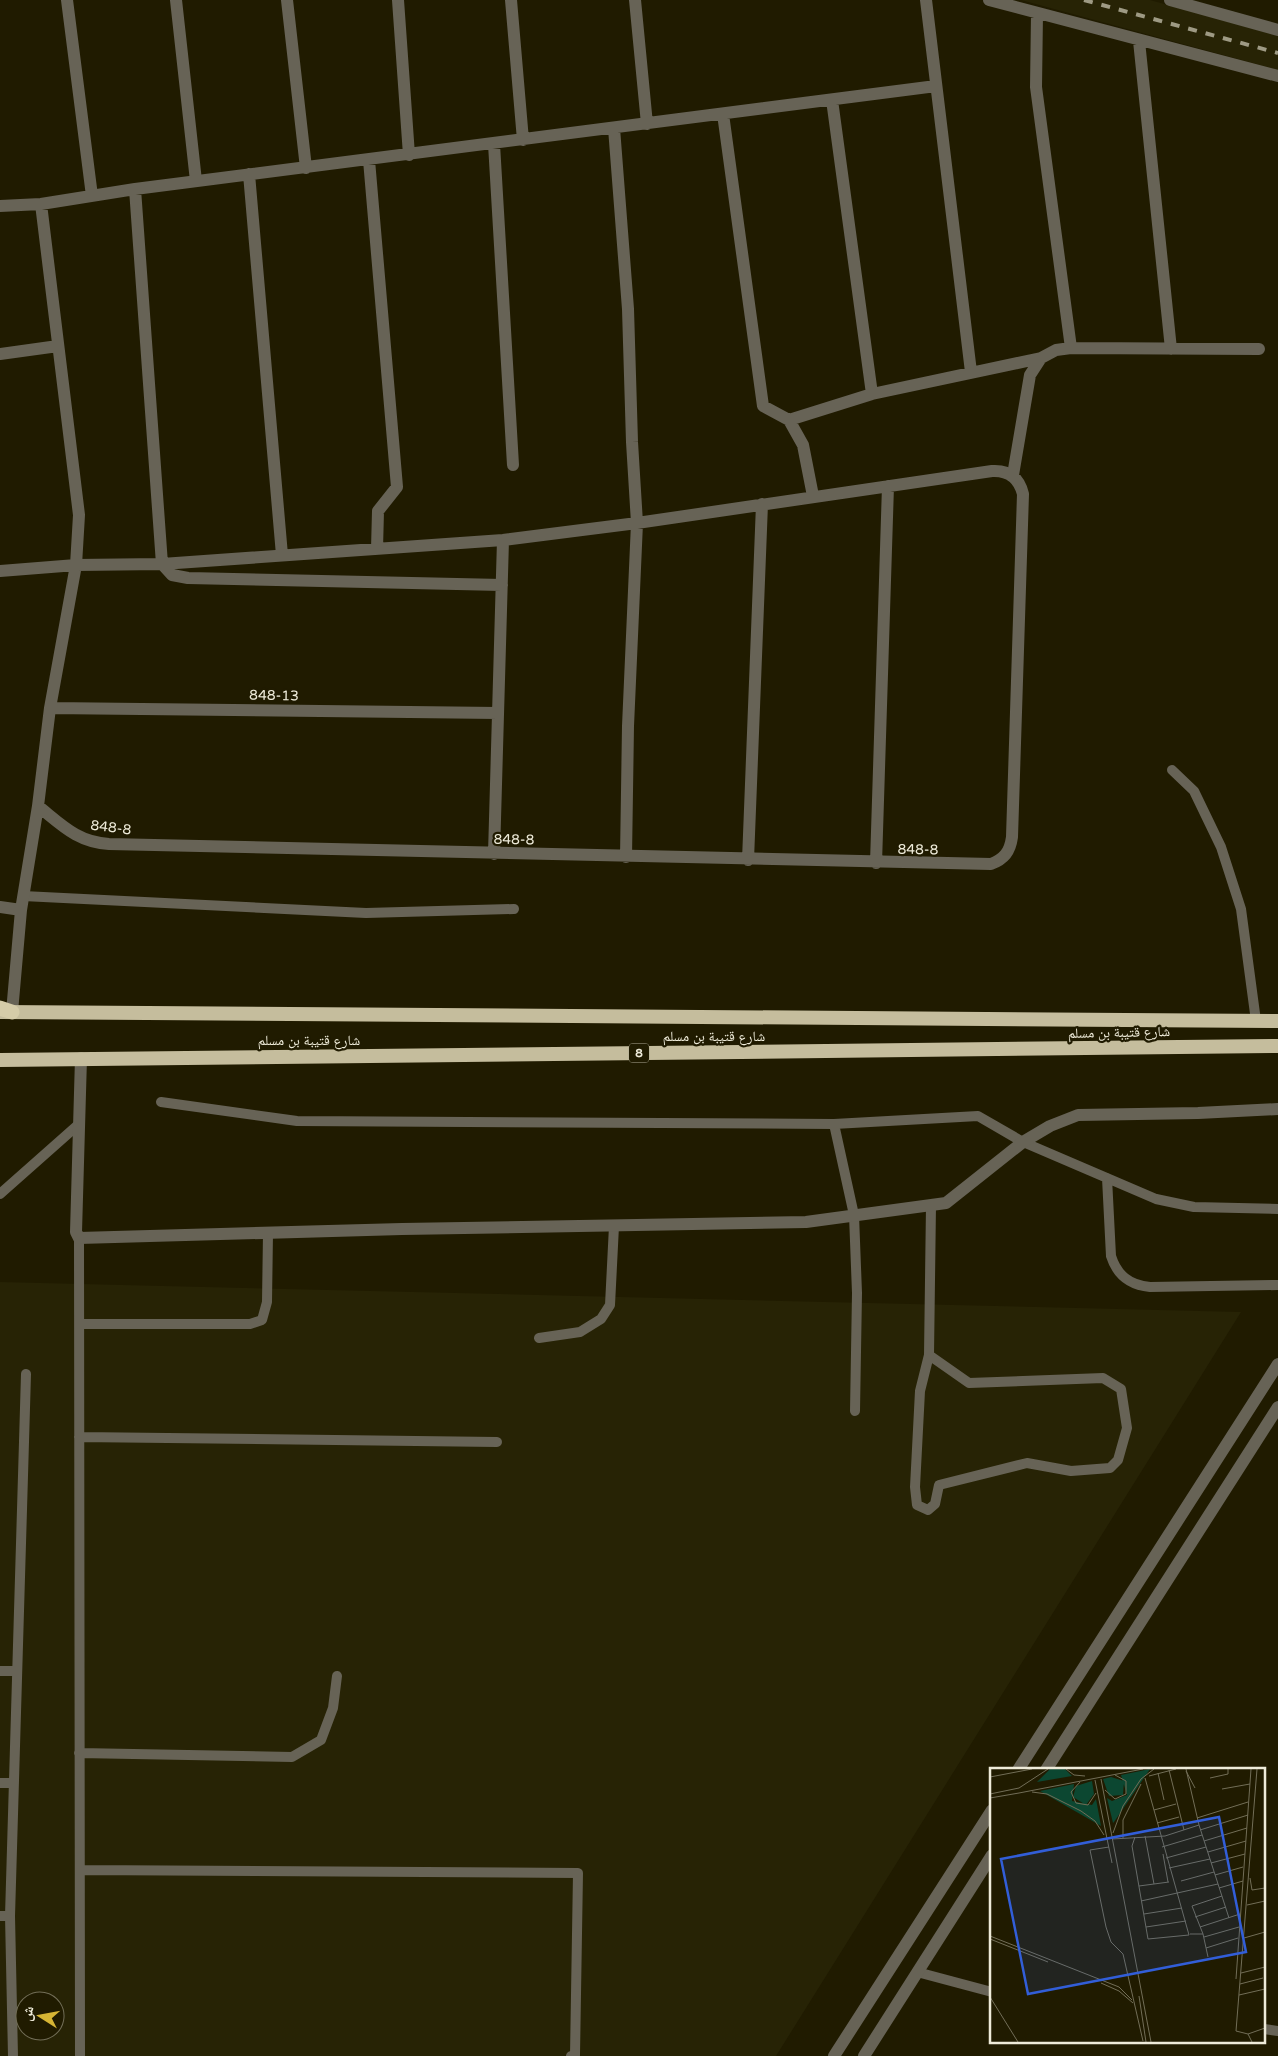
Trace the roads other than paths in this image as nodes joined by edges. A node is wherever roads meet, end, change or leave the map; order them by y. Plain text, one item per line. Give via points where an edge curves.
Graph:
1 (67, 0) edge
2 (176, 0) edge
3 (287, 0) edge
4 (398, 0) edge
5 (511, 0) edge
6 (636, 0) edge
7 (926, 0) edge
8 (989, 0) edge
9 (1170, 0) edge
10 (1037, 14) junction
11 (1278, 30) edge
12 (1139, 41) junction
13 (1278, 76) edge
14 (936, 86) junction
15 (832, 100) junction
16 (724, 114) junction
17 (647, 124) junction
18 (614, 128) junction
19 (523, 140) junction
20 (494, 144) junction
21 (409, 154) junction
22 (370, 160) junction
23 (306, 168) junction
24 (249, 174) junction
25 (196, 181) junction
26 (135, 189) junction
27 (92, 196) junction
28 (41, 204) junction
29 (0, 206) edge
30 (58, 346) junction
31 (1071, 348) junction
32 (1171, 349) junction
33 (1259, 349) dead end
34 (0, 354) edge
35 (1041, 358) junction
36 (971, 372) junction
37 (872, 394) junction
38 (789, 420) junction
39 (513, 465) dead end
40 (1013, 476) junction
41 (888, 486) junction
42 (814, 496) junction
43 (762, 504) junction
44 (637, 524) junction
45 (503, 540) junction
46 (377, 549) junction
47 (282, 555) junction
48 (162, 564) junction
49 (76, 565) junction
50 (0, 571) edge
51 (502, 585) junction
52 (50, 708) junction
53 (498, 712) junction
54 (1172, 770) dead end
55 (38, 806) junction
56 (494, 854) junction
57 (626, 857) junction
58 (748, 860) junction
59 (876, 863) junction
60 (23, 896) junction
61 (0, 907) edge
62 (514, 909) dead end
63 (21, 910) junction
64 (4, 1010) edge
65 (1256, 1021) junction
66 (1278, 1021) edge
67 (1278, 1046) edge
68 (82, 1058) junction
69 (7, 1060) edge
70 (0, 1064) edge
71 (161, 1102) dead end
72 (1278, 1108) edge
73 (79, 1124) junction
74 (834, 1124) junction
75 (1023, 1142) junction
76 (1107, 1178) junction
77 (1, 1190) edge
78 (931, 1205) junction
79 (1278, 1209) edge
80 (854, 1215) junction
81 (614, 1226) junction
82 (268, 1233) junction
83 (79, 1238) junction
84 (1278, 1285) edge
85 (80, 1324) junction
86 (539, 1338) dead end
87 (929, 1355) junction
88 (1278, 1364) edge
89 (26, 1374) dead end
90 (1278, 1407) edge
91 (855, 1411) dead end
92 (79, 1438) junction
93 (497, 1442) dead end
94 (0, 1671) edge
95 (16, 1671) junction
96 (337, 1676) dead end
97 (79, 1753) junction
98 (1019, 1768) edge
99 (1047, 1768) edge
100 (0, 1783) edge
101 (14, 1783) junction
102 (990, 1813) edge
103 (990, 1858) edge
104 (80, 1870) junction
105 (5, 1916) edge
106 (917, 1972) junction
107 (990, 1991) edge
108 (13, 2056) edge
109 (80, 2056) edge
110 (571, 2056) edge
111 (834, 2056) edge
112 (864, 2056) edge

1 - 27 street
2 - 25 street
3 - 23 street
4 - 21 street
5 - 19 street
6 - 17 street
7 - 14 street
8 - 10 street
9 - 11 street
10 - 12 street
10 - 31 street via 1036,87
12 - 13 street
12 - 32 street
14 - 15 street
14 - 36 street
15 - 16 street
15 - 37 street
16 - 17 street
16 - 38 street via 763,406
17 - 18 street
18 - 19 street
18 - 44 street via 628,309
19 - 20 street
20 - 21 street
20 - 39 street
21 - 22 street
22 - 23 street
22 - 46 street via 398,487 378,511
23 - 24 street
24 - 25 street
24 - 47 street
25 - 26 street
26 - 27 street
26 - 48 street
27 - 28 street
28 - 29 street
28 - 30 street
30 - 34 street
30 - 49 street via 80,515
31 - 32 street
31 - 35 street via 1056,350
32 - 33 street
35 - 36 street
35 - 40 street via 1030,375
36 - 37 street
37 - 38 street
38 - 42 street via 803,446
40 - 41 street via 999,470
40 - 59 street, 848-8 via 1023,494 1010,846 999,861 982,865
41 - 42 street
41 - 59 street
42 - 43 street
43 - 44 street
43 - 58 street
44 - 45 street
44 - 57 street
45 - 46 street
45 - 51 street
46 - 47 street
47 - 48 street
48 - 49 street
48 - 51 street via 172,575 188,578
49 - 50 street
49 - 52 street
51 - 53 street
52 - 53 street, 848-13
52 - 55 street
53 - 56 street
54 - 65 lane via 1194,791 1221,847 1242,909
55 - 56 street, 848-8 via 75,836 98,843
55 - 60 street
56 - 57 street, 848-8
57 - 58 street, 848-8
58 - 59 street, 848-8
60 - 62 lane via 366,913
60 - 63 street
61 - 63 street
63 - 64 street
64 - 65 highway, شارع قتيبة بن مسلم
65 - 66 highway, شارع قتيبة بن مسلم
67 - 68 highway, شارع قتيبة بن مسلم / 8
68 - 69 highway, شارع قتيبة بن مسلم / 8
68 - 73 street
69 - 70 highway, شارع قتيبة بن مسلم
71 - 74 lane via 297,1121
72 - 75 street via 1078,1115
73 - 77 lane
73 - 83 street via 76,1232
74 - 75 lane via 978,1116
74 - 80 lane
75 - 76 lane
75 - 78 street via 946,1203
76 - 79 lane via 1156,1199 1194,1207
76 - 84 lane via 1111,1256 1124,1279 1150,1287
78 - 80 street
78 - 87 lane
80 - 81 street via 806,1222
80 - 91 lane via 857,1293
81 - 82 street
81 - 86 lane via 610,1305 601,1319 580,1332
82 - 83 street
82 - 85 lane via 267,1302 262,1320 250,1324
83 - 85 lane
85 - 92 lane
87 - 87 lane via 920,1391 915,1487 918,1505 928,1510 935,1504 939,1485 1028,1463 1071,1471 1110,1468 1118,1460 1127,1428 1121,1389 1102,1378 969,1383
88 - 98 street
89 - 95 lane
90 - 99 street
92 - 93 lane
92 - 97 lane
94 - 95 lane
95 - 101 lane
96 - 97 lane via 333,1708 320,1740 292,1757
97 - 104 lane
100 - 101 lane
101 - 105 lane
102 - 111 street
103 - 106 street
104 - 109 lane
104 - 110 lane via 578,1873 575,2055
105 - 108 lane
106 - 107 lane
106 - 112 street

